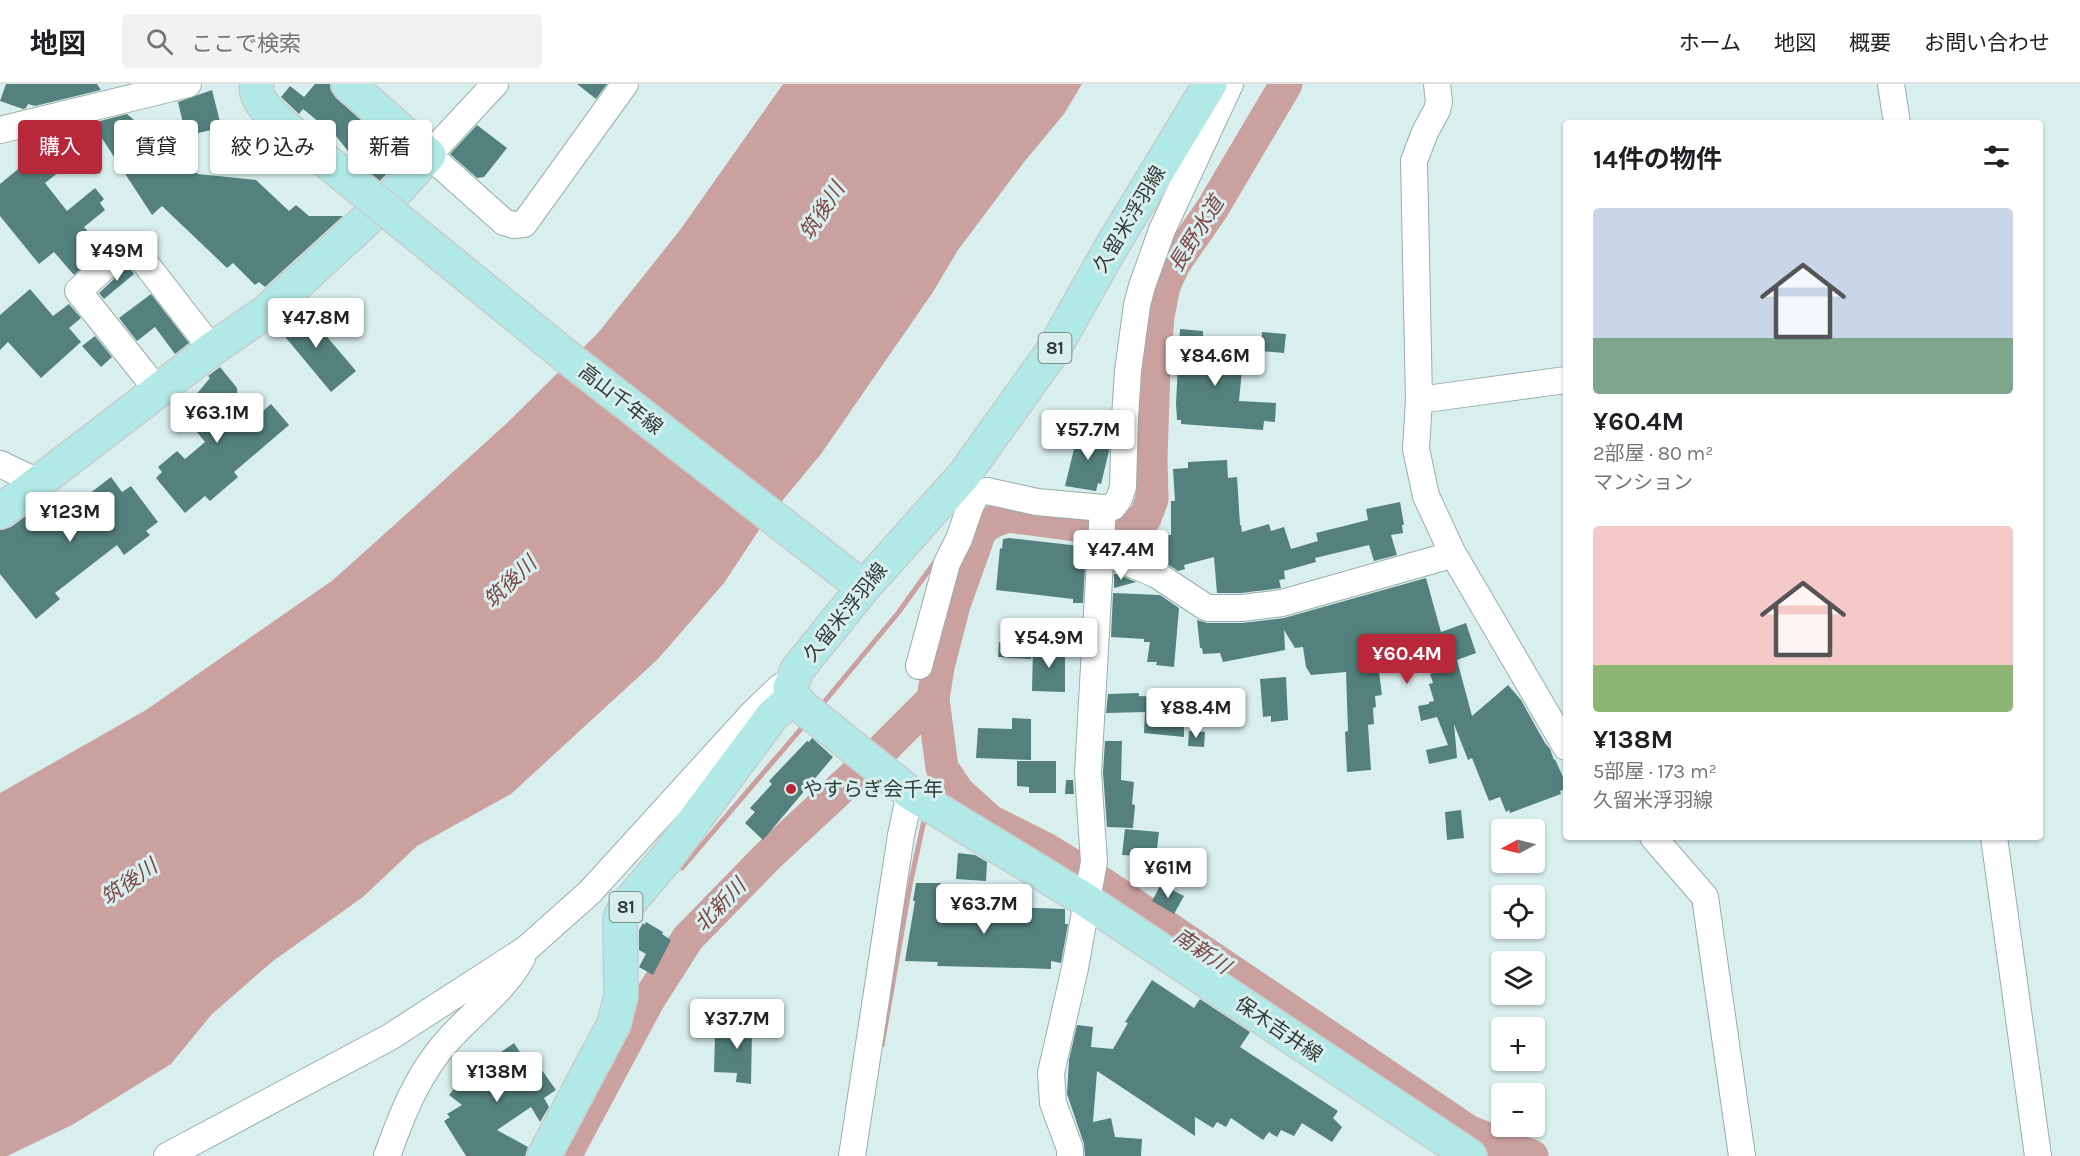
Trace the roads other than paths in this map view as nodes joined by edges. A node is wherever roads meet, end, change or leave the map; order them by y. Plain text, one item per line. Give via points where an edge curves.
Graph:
1 (188, 84) edge
2 (257, 84) edge
3 (348, 84) edge
4 (495, 84) edge
5 (625, 84) edge
6 (1210, 84) edge
7 (1230, 84) edge
8 (1437, 84) edge
9 (1891, 84) edge
10 (390, 120) edge
11 (1897, 120) edge
12 (0, 130) edge
13 (432, 151) edge
14 (432, 157) edge
15 (411, 174) edge
16 (212, 349) junction
17 (1563, 380) edge
18 (158, 391) junction
19 (1419, 400) junction
20 (0, 464) edge
21 (38, 482) junction
22 (1103, 508) junction
23 (0, 512) edge
24 (1101, 549) junction
25 (1452, 552) junction
26 (857, 582) junction
27 (919, 666) dead end
28 (799, 692) junction
29 (1563, 742) edge
30 (915, 796) junction
31 (1656, 840) edge
32 (1994, 840) edge
33 (1088, 895) junction
34 (526, 949) junction
35 (167, 1156) edge
36 (387, 1156) edge
37 (544, 1156) edge
38 (852, 1156) edge
39 (1070, 1156) edge
40 (1470, 1156) edge
41 (1742, 1156) edge
42 (2038, 1156) edge

1 - 12 street
2 - 26 main road, 高山千年線, bridge via 259,102 303,142 564,354
3 - 10 main road
4 - 13 street
5 - 14 street via 524,224 504,222
6 - 26 main road, 久留米浮羽線 / 81 via 1054,350 964,475
7 - 22 street via 1162,230 1142,286 1128,371 1123,487 1113,507
8 - 19 street via 1437,110 1414,161
9 - 11 street
15 - 16 main road via 273,305
16 - 18 main road
16 - 18 street via 139,255 128,249 121,252 78,291
17 - 19 street
18 - 21 main road
19 - 25 street via 1416,449 1426,496
20 - 21 street
21 - 23 main road
22 - 24 street
22 - 27 street via 987,491 977,493 947,562
24 - 25 street via 1157,575 1207,608 1282,603
24 - 33 street via 1088,773 1094,862
25 - 29 street
26 - 28 main road, 久留米浮羽線 / 81
28 - 30 main road, 保木吉井線
28 - 34 street via 753,713 590,892
28 - 37 main road, 久留米浮羽線 / 81 via 772,716 626,906 620,918 619,1010
30 - 33 main road, 保木吉井線
30 - 38 street via 901,835
31 - 41 street via 1705,897
32 - 42 street
33 - 39 street via 1051,1073 1053,1103
33 - 40 main road, 保木吉井線
34 - 35 street via 390,1037
34 - 36 street via 513,975 448,1040 426,1069 413,1090

